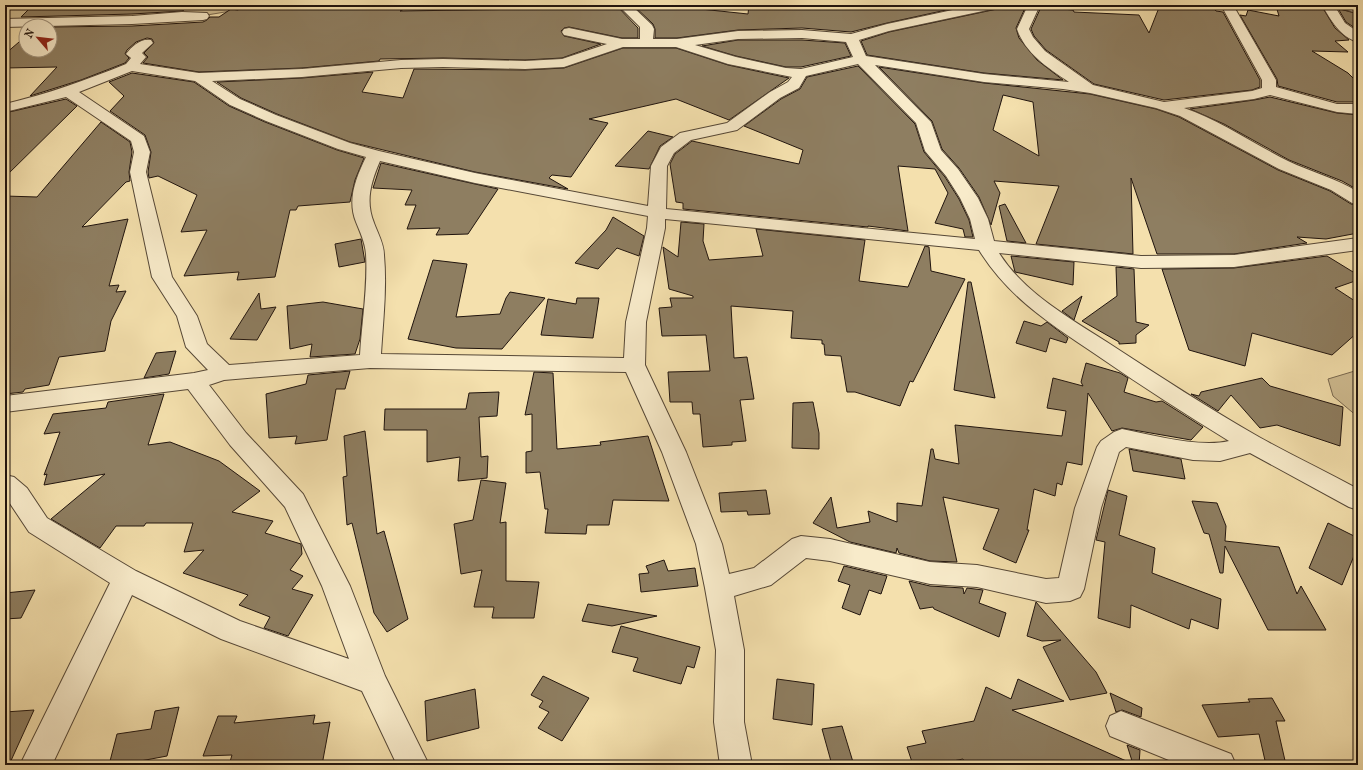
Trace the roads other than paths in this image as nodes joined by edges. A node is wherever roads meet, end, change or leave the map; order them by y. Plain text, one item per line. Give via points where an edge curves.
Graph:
1 (624, 5) edge
2 (993, 5) edge
3 (1034, 5) edge
4 (1227, 5) edge
5 (1328, 5) edge
6 (1344, 5) edge
7 (1358, 9) edge
8 (203, 16) dead end
9 (5, 23) edge
10 (569, 32) dead end
11 (851, 38) junction
12 (1358, 38) edge
13 (146, 42) dead end
14 (622, 43) junction
15 (646, 43) junction
16 (677, 43) junction
17 (860, 60) junction
18 (131, 67) junction
19 (801, 73) junction
20 (199, 77) junction
21 (1090, 89) junction
22 (1269, 90) junction
23 (69, 92) junction
24 (1160, 105) junction
25 (5, 108) edge
26 (1358, 109) edge
27 (374, 155) junction
28 (1358, 199) edge
29 (657, 213) junction
30 (1358, 244) edge
31 (986, 246) junction
32 (370, 361) junction
33 (634, 365) junction
34 (224, 374) junction
35 (194, 381) junction
36 (5, 404) edge
37 (1252, 444) junction
38 (5, 484) edge
39 (1358, 500) edge
40 (126, 579) junction
41 (719, 588) junction
42 (372, 681) junction
43 (1121, 726) dead end
44 (36, 765) edge
45 (413, 765) edge
46 (736, 765) edge
47 (1220, 765) edge

1 - 15 street via 646,25
2 - 11 street
3 - 21 street via 1022,29 1028,42
4 - 22 street via 1269,80
5 - 12 street via 1340,25
6 - 7 street
8 - 9 street
10 - 14 street
11 - 16 street via 802,34 738,35
11 - 17 street
13 - 18 street via 133,54 139,57
14 - 15 street
14 - 20 street via 551,64 401,64
15 - 16 street
16 - 19 street via 733,61
17 - 19 street
17 - 21 street via 984,78
17 - 31 street via 923,122 933,151 969,198 979,219
18 - 20 street
18 - 23 street
19 - 29 street via 794,85 775,95 732,127 686,136 667,150 659,166
20 - 27 street via 235,102 344,146
21 - 24 street
22 - 24 street via 1254,95
22 - 26 street via 1337,108
23 - 25 street
23 - 34 street via 138,139 142,152 138,172 162,277 187,316 197,347
24 - 28 street via 1185,113 1285,166 1337,186
27 - 29 street via 475,178
27 - 32 street via 363,182 360,201 362,216 375,252 376,280
29 - 31 street
29 - 33 street via 648,272 636,322
30 - 31 street via 1234,261 1171,262 1141,262
31 - 37 street via 999,267 1016,286 1044,310 1177,399
32 - 33 street
32 - 34 street
33 - 41 street via 674,452 709,544
34 - 35 street
35 - 36 street
35 - 42 street via 238,439 294,501 336,586
37 - 39 street
37 - 41 street via 1220,452 1193,451 1122,438 1109,448 1088,508 1070,589 1046,591 977,576 930,573 830,550 801,547 762,577
38 - 40 street via 18,495 38,525
40 - 42 street via 231,630
40 - 44 street
41 - 46 street via 730,650 729,722
42 - 45 street
43 - 47 street

